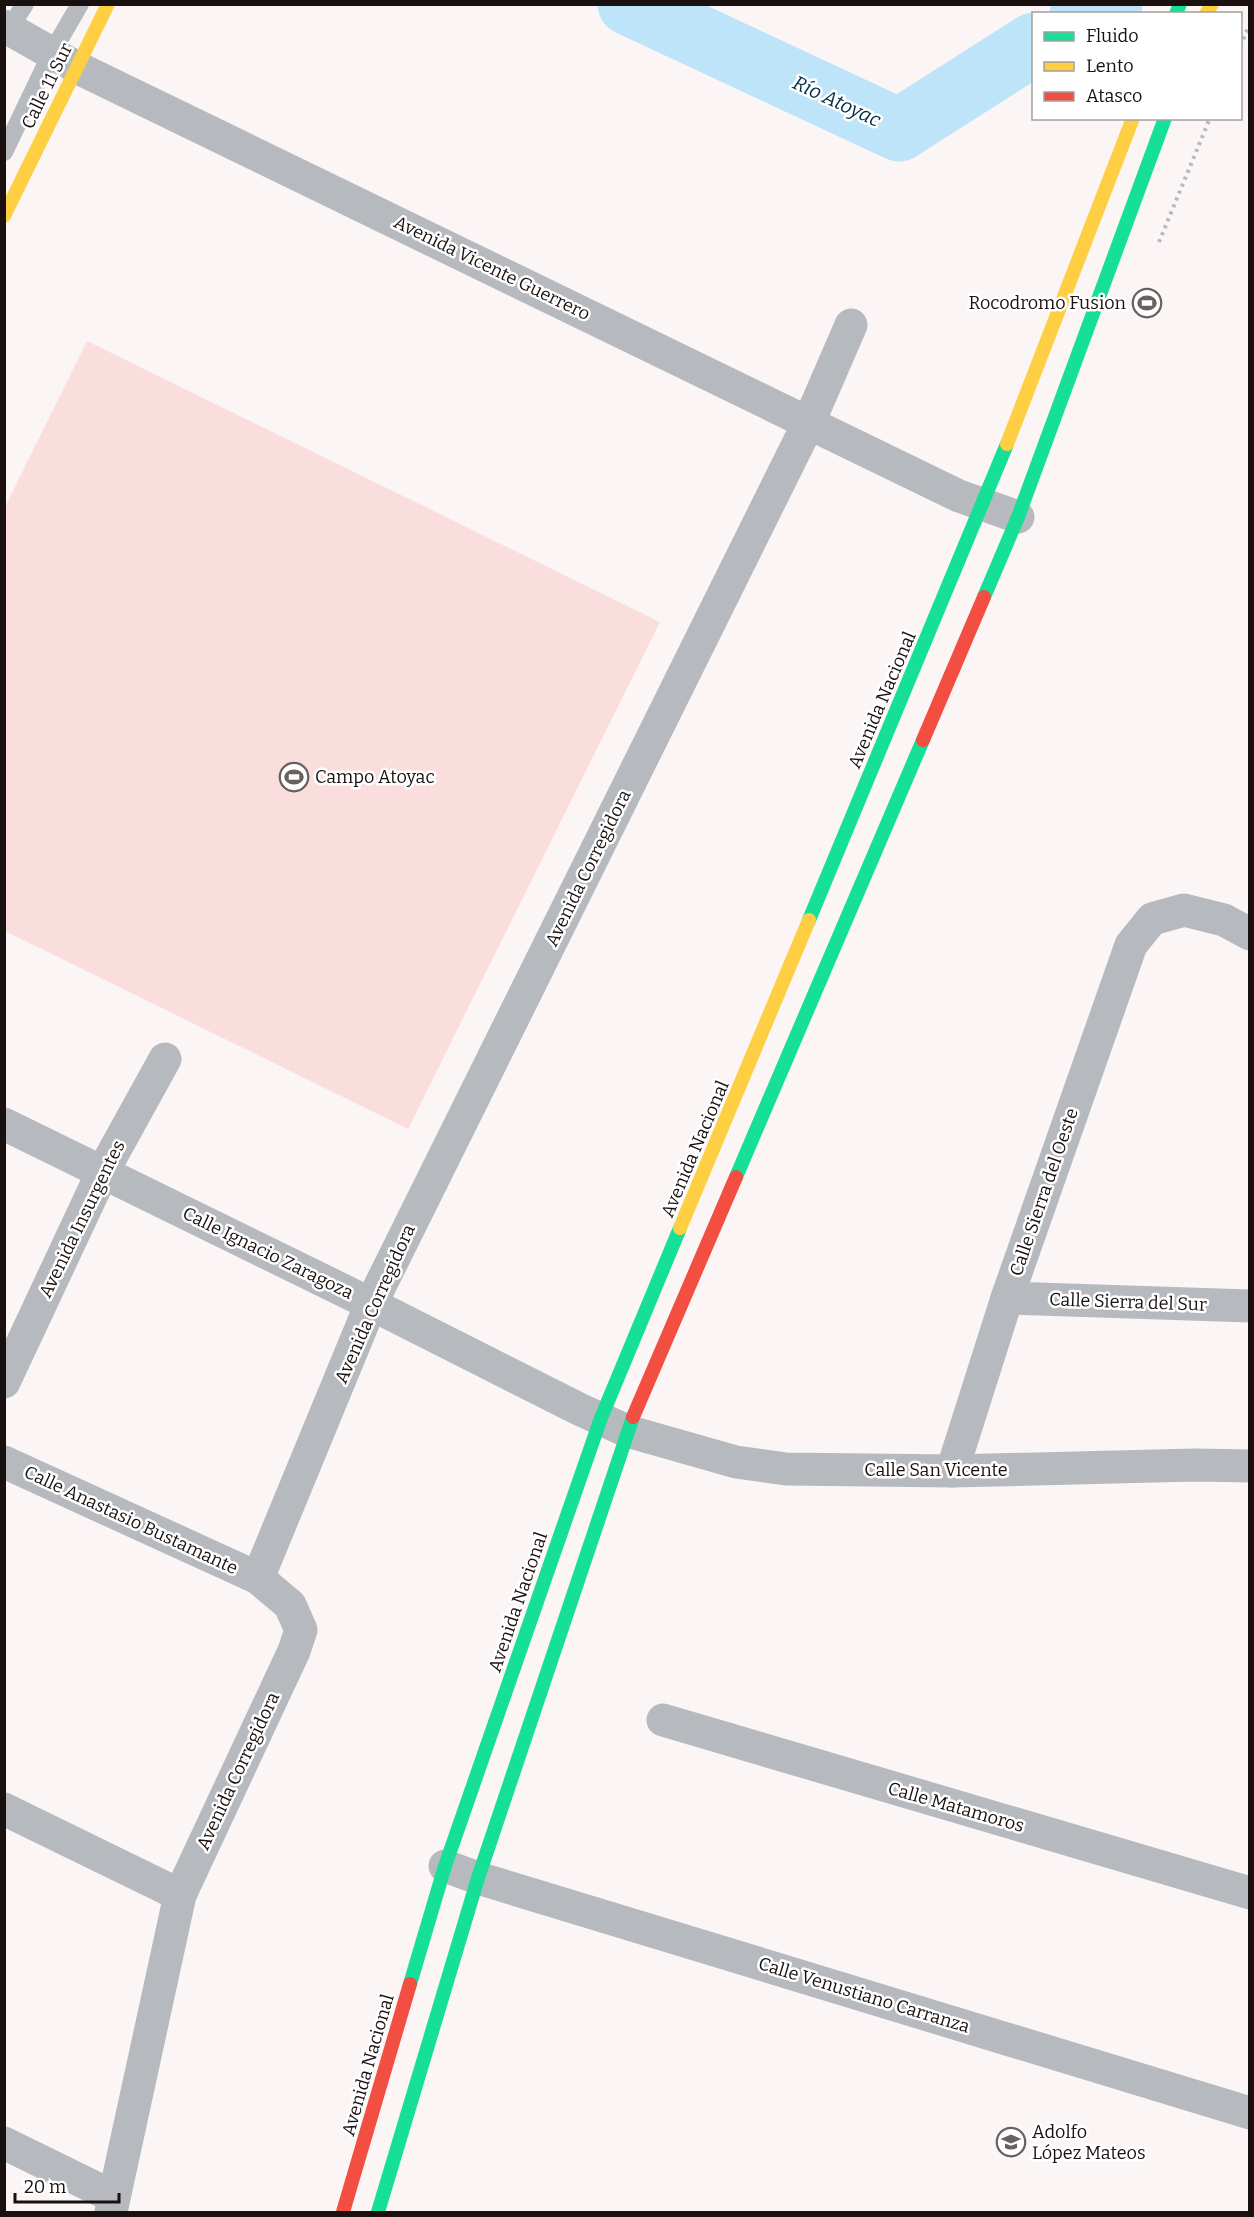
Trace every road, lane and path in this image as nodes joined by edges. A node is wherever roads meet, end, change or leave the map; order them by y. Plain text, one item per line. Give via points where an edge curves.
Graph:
1 (80, 4) edge
2 (108, 4) edge
3 (11, 24) edge
4 (1250, 24) edge
5 (1242, 42) edge
6 (63, 60) junction
7 (1132, 120) edge
8 (1164, 120) edge
9 (4, 152) edge
10 (4, 216) edge
11 (851, 325) dead end
12 (809, 422) junction
13 (983, 504) junction
14 (1018, 517) junction
15 (1250, 934) edge
16 (165, 1059) dead end
17 (4, 1124) edge
18 (102, 1173) junction
19 (1007, 1298) junction
20 (371, 1304) junction
21 (1250, 1306) edge
22 (4, 1382) edge
23 (614, 1424) junction
24 (4, 1462) edge
25 (1250, 1466) edge
26 (952, 1472) junction
27 (258, 1578) junction
28 (663, 1720) dead end
29 (4, 1809) edge
30 (445, 1866) junction
31 (478, 1878) junction
32 (1250, 1893) edge
33 (180, 1895) junction
34 (1250, 2113) edge
35 (4, 2143) edge
36 (112, 2205) edge
37 (343, 2212) edge
38 (378, 2212) edge

1 - 6 lane
2 - 6 main road, Calle 11 Sur
3 - 6 street, Avenida Vicente Guerrero
4 - 5 path
6 - 9 lane
6 - 10 main road, Calle 11 Sur
6 - 12 street, Avenida Vicente Guerrero
7 - 13 main road, Avenida Nacional
8 - 14 main road, Avenida Nacional
11 - 12 street, Avenida Corregidora
12 - 13 street, Avenida Vicente Guerrero
12 - 20 street, Avenida Corregidora
13 - 14 street, Avenida Vicente Guerrero
13 - 23 main road, Avenida Nacional
14 - 23 main road, Avenida Nacional
15 - 19 street, Calle Sierra del Oeste via 1224,920 1184,910 1152,919 1131,945
16 - 18 street, Avenida Insurgentes
17 - 18 street, Calle Ignacio Zaragoza
18 - 20 street, Calle Ignacio Zaragoza
18 - 22 street, Avenida Insurgentes
19 - 21 street, Calle Sierra del Sur
19 - 26 street, Calle Sierra del Oeste
20 - 23 street, Calle Ignacio Zaragoza
20 - 27 street, Avenida Corregidora
23 - 26 street, Calle San Vicente via 736,1462 786,1469
23 - 30 main road, Avenida Nacional
23 - 31 main road, Avenida Nacional
24 - 27 street, Calle Anastasio Bustamante
25 - 26 street, Calle San Vicente
27 - 33 street, Avenida Corregidora via 290,1605 301,1630
28 - 32 street, Calle Matamoros
29 - 33 street
30 - 31 street, Calle Venustiano Carranza
30 - 37 main road, Avenida Nacional
31 - 34 street, Calle Venustiano Carranza
31 - 38 main road, Avenida Nacional
33 - 36 street, Avenida Corregidora
35 - 36 street

